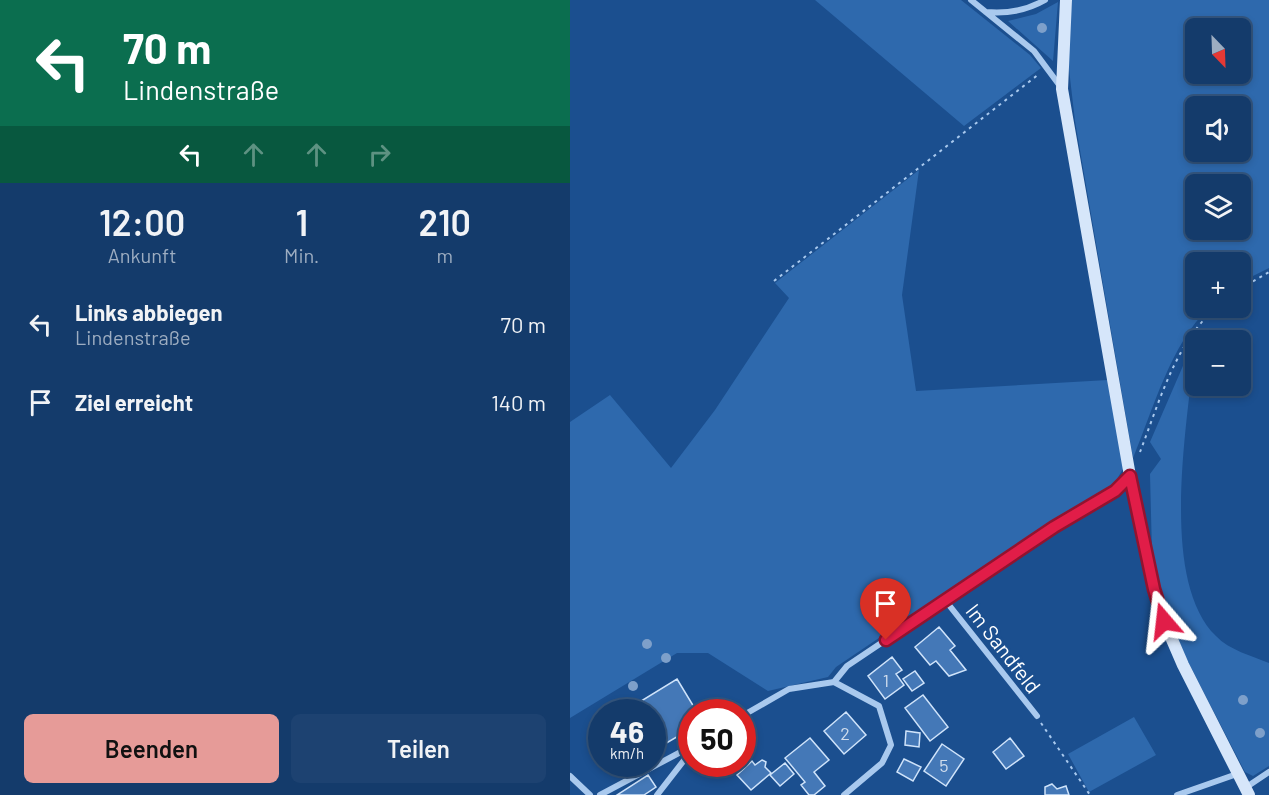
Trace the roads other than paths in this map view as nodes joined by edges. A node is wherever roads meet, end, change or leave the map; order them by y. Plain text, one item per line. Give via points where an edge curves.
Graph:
1 (971, 0) edge
2 (1045, 0) edge
3 (1066, 0) edge
4 (985, 12) junction
5 (1062, 89) junction
6 (1130, 476) junction
7 (945, 600) junction
8 (834, 682) junction
9 (756, 708) edge
10 (1036, 716) road end
11 (678, 755) edge
12 (678, 767) edge
13 (1269, 772) edge
14 (1237, 774) junction
15 (570, 776) edge
16 (1247, 791) edge
17 (590, 795) edge
18 (600, 795) edge
19 (657, 795) edge
20 (844, 795) edge
21 (1177, 795) edge

1 - 4 street
2 - 4 street via 1024,10
3 - 5 main road
4 - 5 street via 1034,51
5 - 6 main road
6 - 7 street via 1115,491
6 - 14 main road via 1164,621
7 - 8 street via 847,666
7 - 10 street, Im Sandfeld
8 - 9 street via 789,689
8 - 20 street via 879,706 891,745 882,763
11 - 18 street
12 - 19 street
13 - 16 street
14 - 16 main road
14 - 21 street
15 - 17 street

